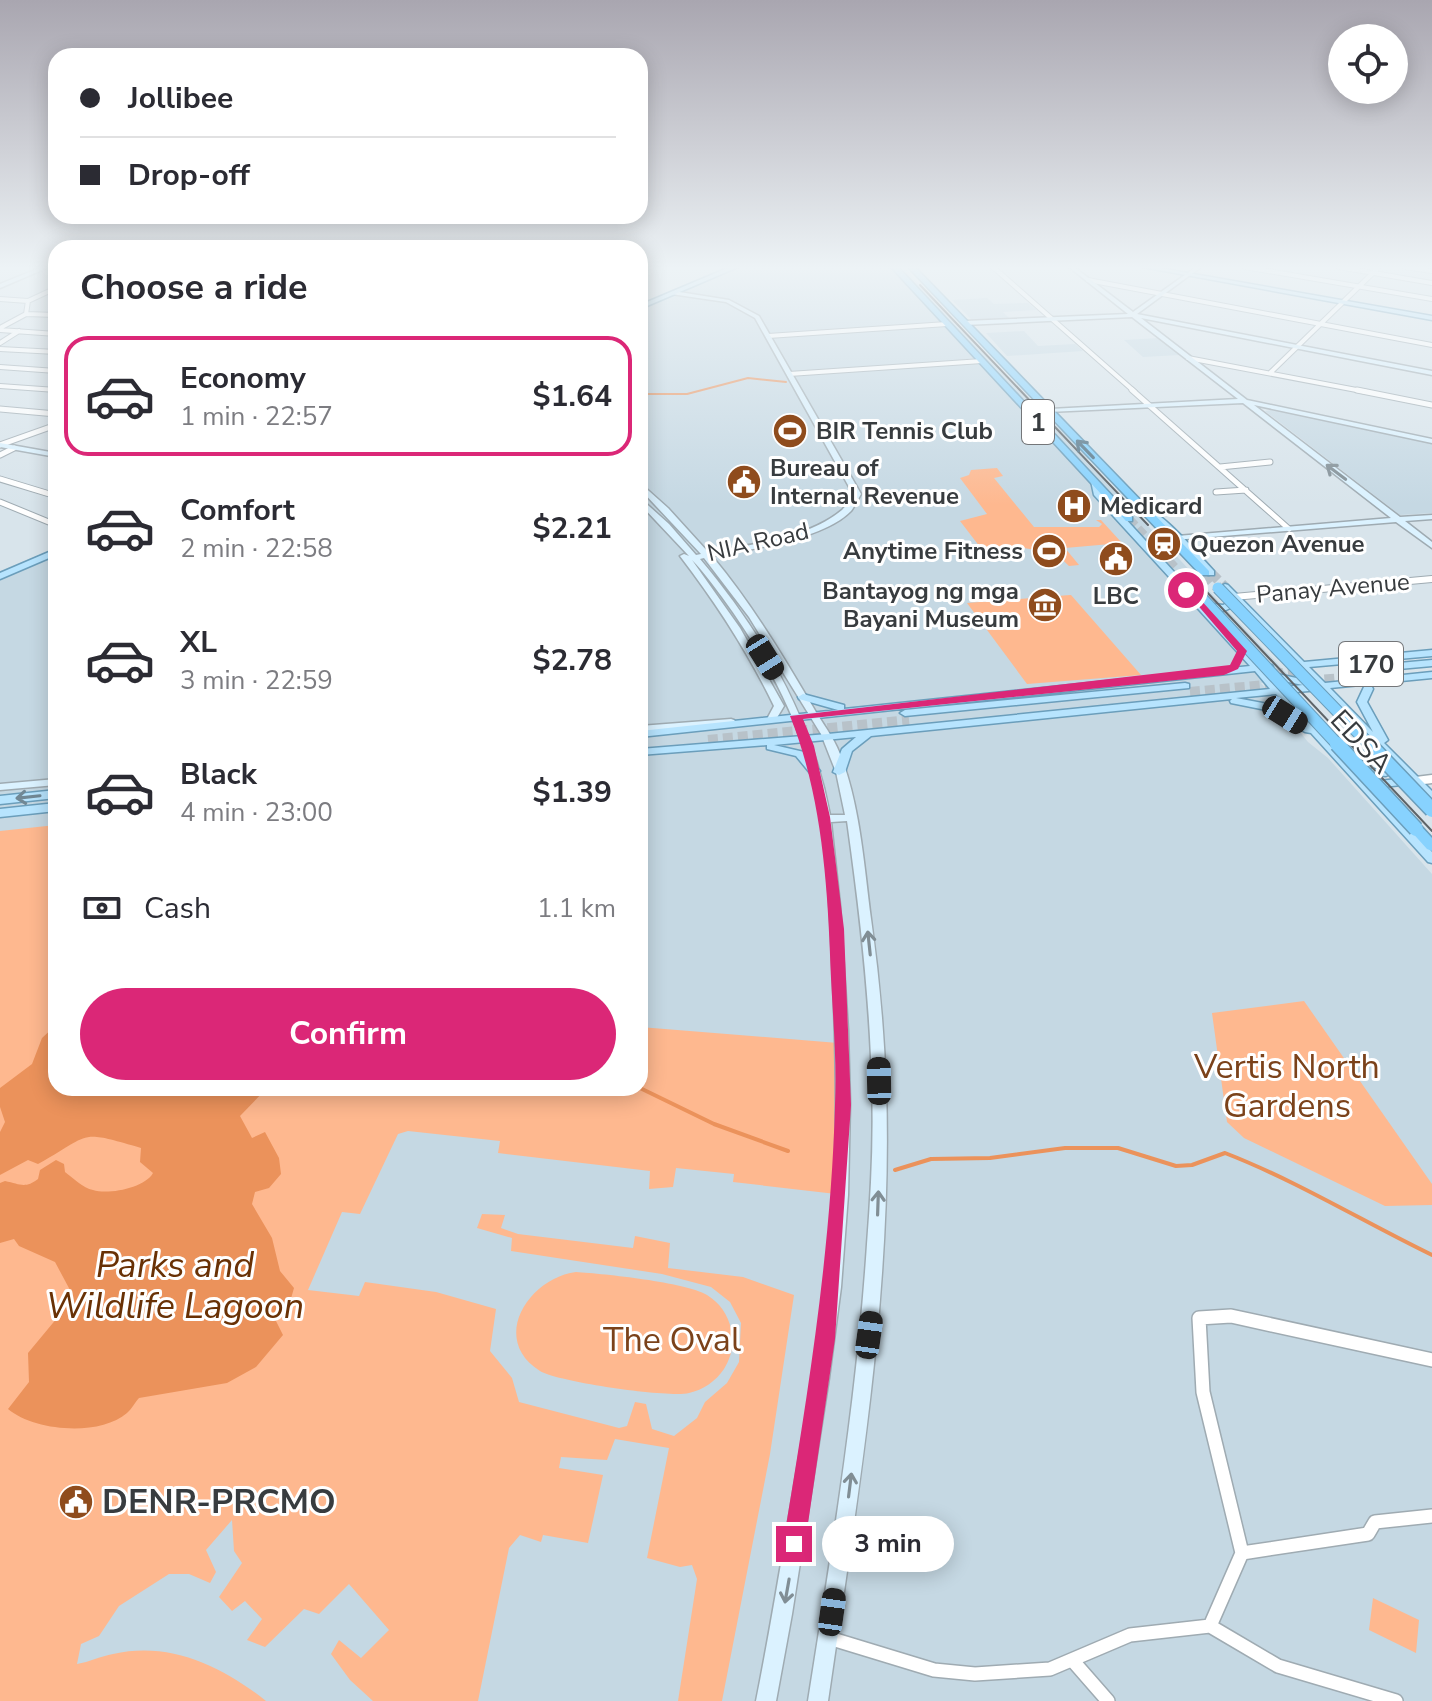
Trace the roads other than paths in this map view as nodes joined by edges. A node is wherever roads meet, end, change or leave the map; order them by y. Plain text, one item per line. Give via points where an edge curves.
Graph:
1 (4, 346) edge
2 (777, 346) edge
3 (968, 346) edge
4 (988, 346) edge
5 (1083, 346) edge
6 (1173, 346) edge
7 (1293, 346) edge
8 (1296, 347) junction
9 (48, 351) edge
10 (1188, 358) junction
11 (982, 361) junction
12 (0, 367) edge
13 (48, 370) edge
14 (1271, 372) junction
15 (1432, 373) edge
16 (792, 374) junction
17 (0, 386) edge
18 (48, 389) edge
19 (1243, 401) junction
20 (1150, 405) junction
21 (1432, 405) edge
22 (1279, 407) junction
23 (0, 409) edge
24 (1050, 411) junction
25 (1257, 411) junction
26 (48, 413) edge
27 (48, 428) edge
28 (1432, 441) edge
29 (0, 445) edge
30 (14, 448) junction
31 (48, 454) edge
32 (0, 455) edge
33 (1270, 462) dead end
34 (1220, 467) junction
35 (0, 479) edge
36 (1094, 483) junction
37 (1246, 490) junction
38 (1216, 492) dead end
39 (48, 494) edge
40 (648, 495) edge
41 (0, 502) edge
42 (1139, 505) junction
43 (648, 508) edge
44 (648, 516) edge
45 (1432, 517) edge
46 (1129, 519) tunnel mouth
47 (1398, 520) junction
48 (48, 521) edge
49 (1289, 529) junction
50 (1177, 538) junction
51 (1432, 546) edge
52 (48, 549) edge
53 (48, 555) edge
54 (698, 559) junction
55 (0, 569) edge
56 (1208, 573) joint
57 (0, 576) edge
58 (1173, 576) tunnel mouth
59 (1432, 579) edge
60 (1221, 587) joint
61 (1190, 590) joint
62 (1236, 599) junction
63 (1202, 608) junction
64 (1286, 647) junction
65 (1242, 651) junction
66 (1432, 658) edge
67 (1344, 661) junction
68 (1302, 668) junction
69 (1265, 670) junction
70 (1224, 671) junction
71 (1432, 672) edge
72 (1432, 682) edge
73 (1187, 689) tunnel mouth
74 (1368, 689) junction
75 (1325, 690) junction
76 (1281, 694) junction
77 (803, 697) junction
78 (1235, 701) junction
79 (888, 707) junction
80 (863, 709) junction
81 (813, 714) junction
82 (796, 716) junction
83 (772, 719) junction
84 (908, 721) junction
85 (872, 732) junction
86 (648, 733) edge
87 (648, 734) edge
88 (828, 737) junction
89 (1322, 738) junction
90 (805, 739) junction
91 (732, 746) junction
92 (1387, 750) junction
93 (648, 751) edge
94 (648, 752) edge
95 (716, 752) junction
96 (648, 753) edge
97 (1399, 763) junction
98 (1349, 767) junction
99 (814, 771) junction
100 (839, 772) junction
101 (1432, 779) edge
102 (1416, 781) junction
103 (48, 783) edge
104 (0, 787) edge
105 (1370, 790) junction
106 (48, 795) edge
107 (1432, 798) edge
108 (0, 800) edge
109 (48, 808) edge
110 (1432, 810) edge
111 (0, 813) edge
112 (849, 818) junction
113 (824, 819) junction
114 (1432, 846) edge
115 (1432, 859) edge
116 (1432, 1360) edge
117 (1432, 1516) edge
118 (1242, 1553) junction
119 (1210, 1626) junction
120 (829, 1638) junction
121 (1073, 1661) junction
122 (766, 1701) edge
123 (818, 1701) edge
124 (1108, 1701) edge
125 (1396, 1701) edge

1 - 9 street
2 - 16 street, NIA Road
3 - 11 highway, 1
4 - 24 highway, 1
5 - 20 street
6 - 10 street
7 - 8 street
8 - 14 street
8 - 15 street
10 - 14 street
10 - 19 street
11 - 16 street
11 - 36 highway, 1
12 - 13 street
14 - 21 street
16 - 54 street, NIA Road via 854,485 854,504 826,526
17 - 18 street
19 - 20 street
19 - 22 street
19 - 25 street
20 - 24 street
20 - 34 street
22 - 25 street
22 - 28 street
23 - 26 street
42 -> 24 highway, 1
47 -> 25 street
27 - 29 street
29 - 30 street
30 - 31 street
30 - 32 street
33 - 34 street
34 - 37 street
35 - 39 street
36 - 46 highway, 1
36 - 58 main road, 1 via 1097,493
37 - 38 street
37 - 49 street
40 - 54 street
41 - 48 street
42 - 50 main road, 1
42 - 56 highway, 1
43 - 54 street
44 - 54 street
45 - 47 street
47 - 49 street
47 - 51 street
49 - 50 street
50 - 56 main road, 1
52 - 55 main road
53 - 57 main road
54 - 77 street via 746,602
54 - 82 street via 732,604
54 - 83 street via 779,706
59 - 62 street, Panay Avenue
60 - 62 main road, EDSA
60 - 110 highway, EDSA, bridge
61 - 63 main road, EDSA
61 - 114 highway, EDSA, bridge
62 - 63 main road via 1224,608
62 - 64 main road, EDSA
63 - 65 main road, EDSA
63 - 69 main road via 1218,617
64 - 67 main road
64 - 68 main road, EDSA
65 - 69 main road, EDSA
65 - 70 main road via 1238,664
66 - 67 main road, 170
66 - 68 main road, 170
66 - 71 main road, 170 via 1391,670
67 - 68 main road, 170
68 - 75 main road, EDSA
69 - 70 main road
69 - 75 main road
69 - 76 main road, EDSA
69 - 79 main road
70 - 79 main road
71 - 75 main road, 170
72 - 74 main road, 170
73 - 84 main road, 170
74 - 75 main road, 170
74 - 92 main road via 1362,702
75 - 76 main road, 170
75 - 92 main road, EDSA
76 - 78 main road, 170
76 - 84 main road, 170
76 - 89 main road, EDSA
77 - 80 main road
77 - 81 street
78 - 84 main road, 170 via 932,730
78 - 89 main road via 1269,707
79 - 80 main road
80 - 81 main road
81 - 82 main road
81 - 88 street
82 - 83 main road
82 - 90 street
83 - 86 main road
84 - 85 main road, 170
85 - 88 main road, 170
85 - 100 main road via 847,749
87 - 93 main road via 706,736
88 - 90 main road, 170
88 - 100 street
89 - 98 main road, EDSA
90 - 91 main road, 170
90 - 99 street
91 - 94 main road, 170
91 - 95 main road, 170
92 - 97 main road, EDSA
95 - 96 main road, 170
95 - 99 main road via 786,749 804,756
97 - 98 main road via 1379,774
97 - 102 main road, EDSA
98 - 105 main road, EDSA
99 - 113 street
100 - 112 street
101 - 102 street
102 - 105 main road via 1379,784
102 - 107 main road, EDSA
103 - 104 street
105 - 115 main road, EDSA
106 -> 108 main road
109 - 111 main road
112 - 113 street
120 -> 112 street via 875,1291 880,1141 878,1029
113 -> 122 street via 837,929 840,1180 817,1409
116 - 118 street via 1231,1316 1199,1318 1203,1392
117 - 118 street via 1375,1522 1368,1534
118 - 119 street
119 - 121 street via 1130,1635
119 - 125 street via 1282,1671
120 - 121 street via 934,1670 975,1674 1050,1669
120 - 123 street
121 - 124 street

